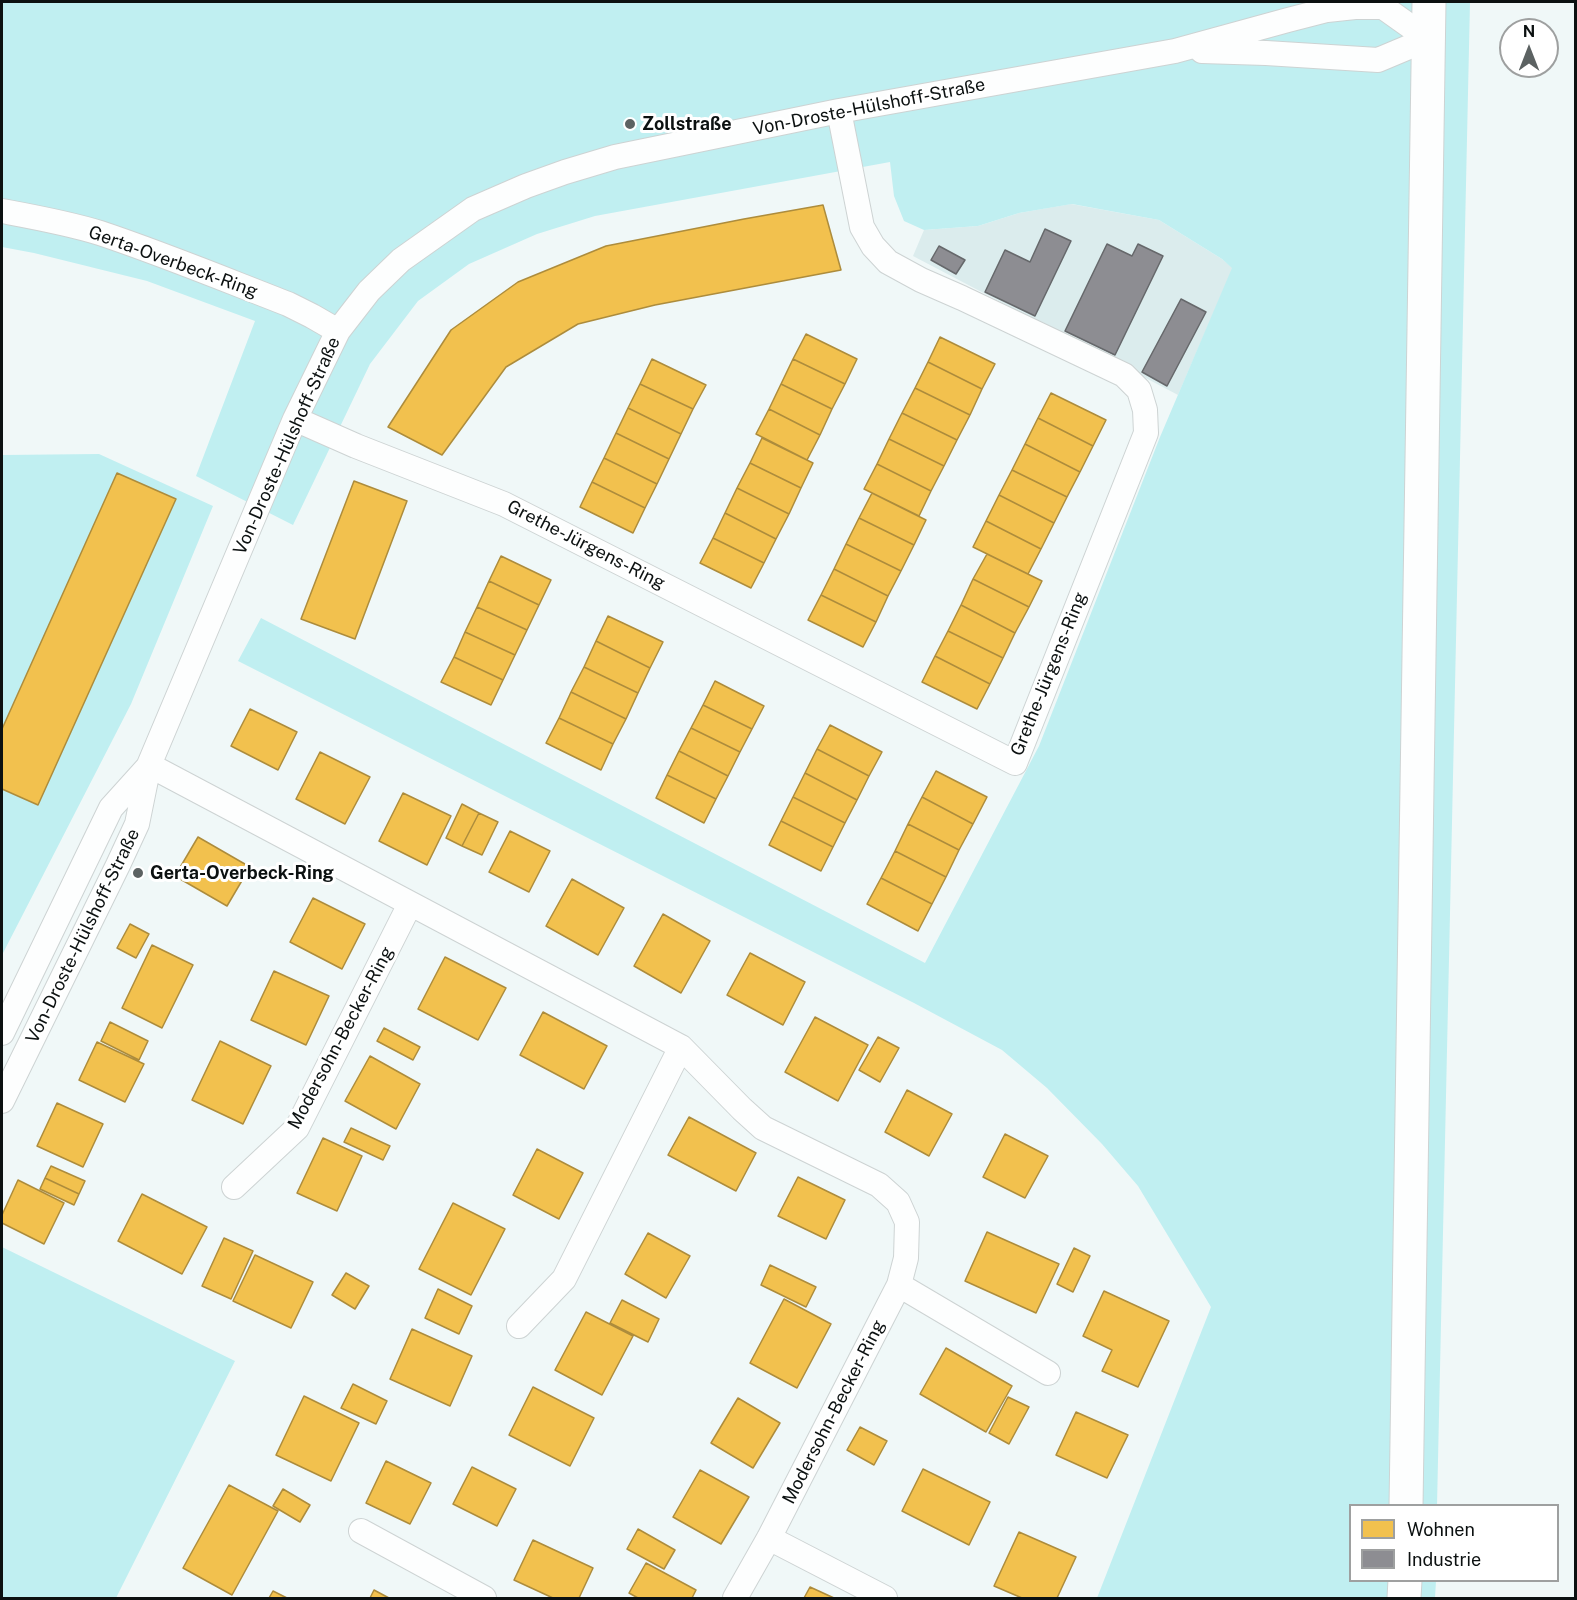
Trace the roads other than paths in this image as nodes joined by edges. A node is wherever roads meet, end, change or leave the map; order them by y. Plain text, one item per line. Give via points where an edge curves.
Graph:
1 (1428, 2) edge
2 (1333, 6) edge
3 (1428, 39) junction
4 (1175, 51) junction
5 (839, 111) junction
6 (2, 211) edge
7 (338, 331) junction
8 (295, 419) junction
9 (149, 765) junction
10 (410, 904) junction
11 (2, 1033) edge
12 (681, 1047) junction
13 (2, 1101) edge
14 (234, 1187) dead end
15 (899, 1285) junction
16 (519, 1326) dead end
17 (1048, 1373) dead end
18 (1406, 1504) edge
19 (361, 1531) dead end
20 (769, 1538) junction
21 (1405, 1582) edge
22 (484, 1599) edge
23 (735, 1599) edge
24 (885, 1599) edge
25 (1404, 1599) edge

1 - 3 main road
2 - 3 street, Von-Droste-Hülshoff-Straße via 1383,7
2 - 4 street, Von-Droste-Hülshoff-Straße
3 - 4 street, Von-Droste-Hülshoff-Straße via 1378,60
3 - 18 main road
4 - 5 street, Von-Droste-Hülshoff-Straße
5 - 7 street, Von-Droste-Hülshoff-Straße via 615,157 536,182 473,208 401,260 369,291
5 - 8 street, Grethe-Jürgens-Ring via 862,227 888,262 1124,375 1139,390 1145,411 1146,433 1015,763 504,504
6 - 7 street, Gerta-Overbeck-Ring via 98,232 288,304
7 - 8 street, Von-Droste-Hülshoff-Straße
8 - 9 street, Von-Droste-Hülshoff-Straße
9 - 10 street, Modersohn-Becker-Ring
9 - 11 street, Von-Droste-Hülshoff-Straße via 111,808
9 - 13 street, Von-Droste-Hülshoff-Straße via 137,824
10 - 12 street, Modersohn-Becker-Ring
10 - 14 street, Modersohn-Becker-Ring via 297,1128
12 - 15 street, Modersohn-Becker-Ring via 764,1128 879,1185 898,1202 907,1222 906,1258
12 - 16 street via 564,1279
15 - 17 street
15 - 20 street, Modersohn-Becker-Ring
19 - 22 street
20 - 23 street, Modersohn-Becker-Ring
20 - 24 street
21 - 25 main road

